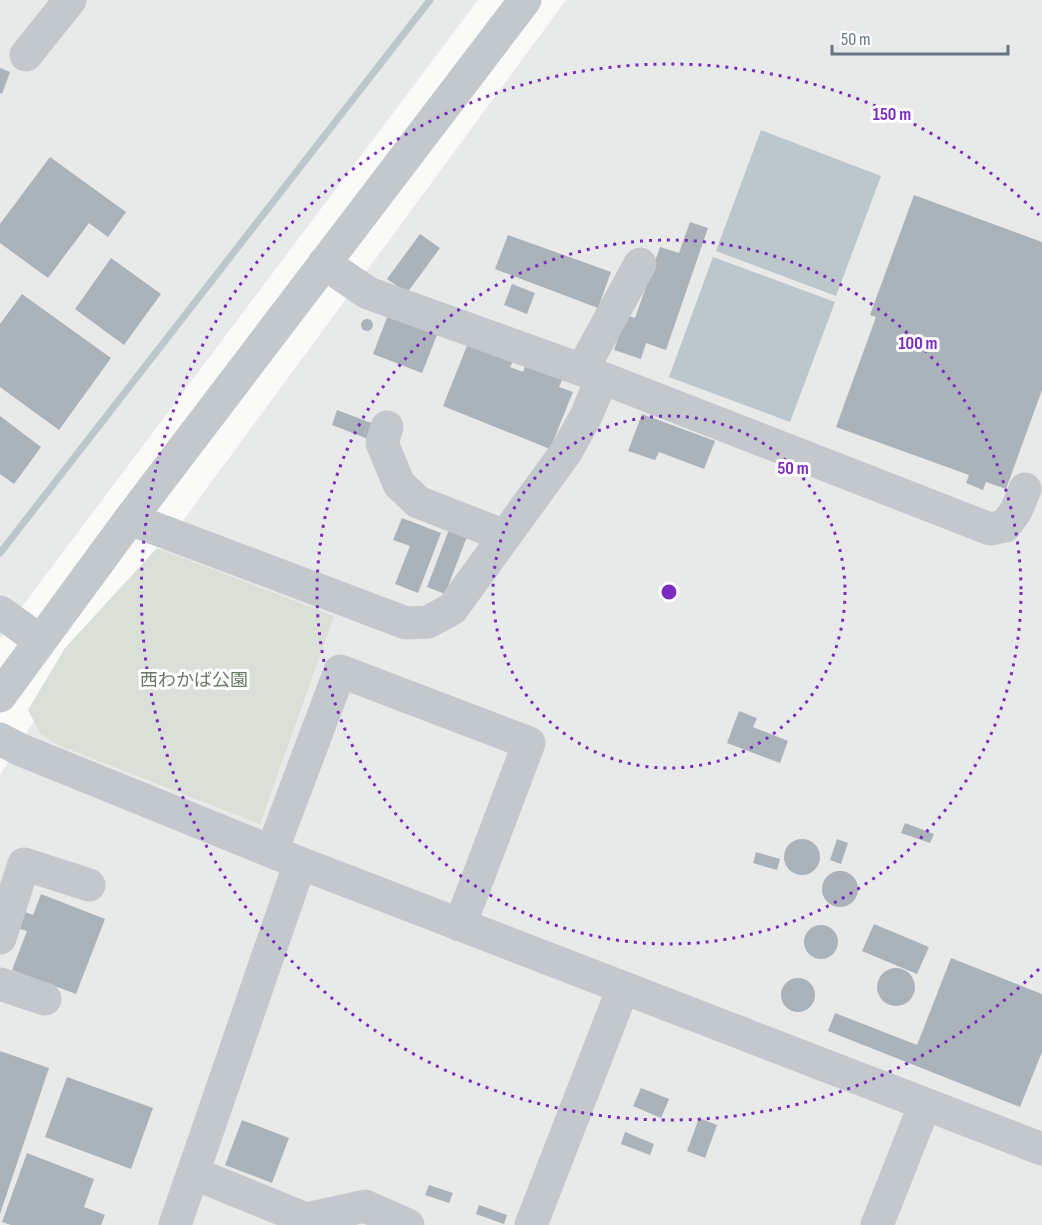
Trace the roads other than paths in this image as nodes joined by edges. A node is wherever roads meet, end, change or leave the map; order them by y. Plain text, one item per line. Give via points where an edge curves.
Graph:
1 (70, 0) edge
2 (525, 0) edge
3 (26, 55) dead end
4 (324, 263) junction
5 (640, 264) dead end
6 (592, 374) junction
7 (387, 427) dead end
8 (1025, 489) dead end
9 (130, 519) junction
10 (505, 536) junction
11 (4, 615) edge
12 (39, 640) junction
13 (0, 696) edge
14 (0, 739) edge
15 (286, 857) junction
16 (89, 885) dead end
17 (460, 925) junction
18 (1, 933) edge
19 (0, 984) edge
20 (623, 988) junction
21 (45, 999) dead end
22 (925, 1104) junction
23 (1042, 1149) edge
24 (193, 1173) junction
25 (175, 1225) edge
26 (408, 1225) edge
27 (531, 1225) edge
28 (876, 1225) edge

1 - 3 street
2 - 4 street
4 - 6 street via 368,293
4 - 9 street
5 - 6 street
6 - 8 street via 990,529 1005,526
6 - 10 street via 586,416 566,452
7 - 10 street via 382,443 399,484 418,502
9 - 10 street via 406,623 428,622 452,609
9 - 12 street
11 - 12 street
12 - 13 street
14 - 15 street
15 - 17 street
15 - 17 street via 340,671 529,743
15 - 24 street
16 - 18 street via 24,864
17 - 20 street
19 - 21 street
20 - 22 street
20 - 27 street
22 - 23 street
22 - 28 street
24 - 25 street
24 - 26 street via 306,1219 365,1206

